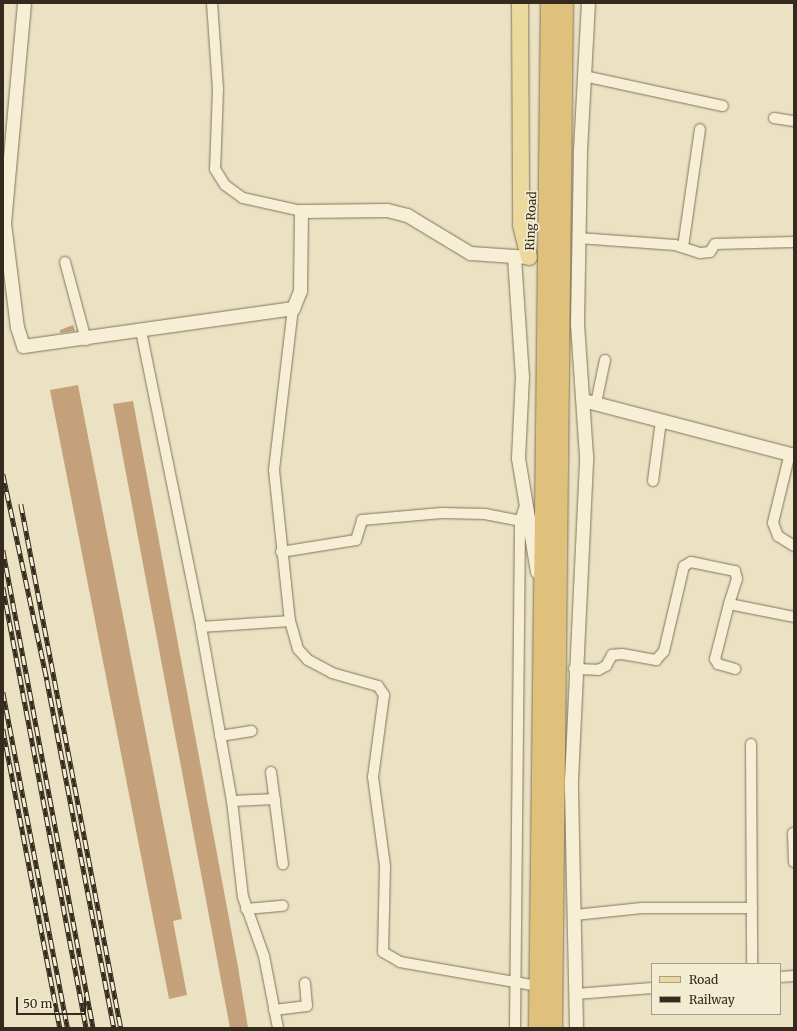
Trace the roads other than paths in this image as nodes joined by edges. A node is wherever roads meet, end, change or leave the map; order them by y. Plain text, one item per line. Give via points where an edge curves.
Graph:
1 (24, 3) edge
2 (212, 3) edge
3 (520, 3) edge
4 (530, 3) edge
5 (549, 3) edge
6 (564, 3) edge
7 (588, 3) edge
8 (584, 76) junction
9 (723, 106) dead end
10 (774, 118) dead end
11 (794, 121) edge
12 (700, 129) dead end
13 (301, 211) junction
14 (578, 238) junction
15 (794, 242) edge
16 (683, 248) junction
17 (522, 257) junction
18 (548, 261) junction
19 (65, 262) dead end
20 (293, 308) junction
21 (141, 331) junction
22 (86, 340) junction
23 (605, 360) dead end
24 (590, 401) junction
25 (661, 420) junction
26 (792, 454) edge
27 (653, 481) dead end
28 (525, 506) junction
29 (520, 521) junction
30 (794, 546) edge
31 (281, 552) junction
32 (540, 584) junction
33 (729, 604) junction
34 (794, 615) edge
35 (290, 621) junction
36 (201, 627) junction
37 (574, 669) junction
38 (735, 669) dead end
39 (252, 731) dead end
40 (220, 736) junction
41 (751, 744) dead end
42 (271, 772) dead end
43 (276, 798) junction
44 (232, 801) junction
45 (794, 833) edge
46 (794, 862) edge
47 (283, 864) dead end
48 (283, 906) dead end
49 (752, 908) junction
50 (246, 909) junction
51 (575, 915) junction
52 (752, 963) edge
53 (794, 976) edge
54 (781, 977) edge
55 (516, 982) junction
56 (305, 983) dead end
57 (537, 986) junction
58 (651, 988) edge
59 (576, 994) junction
60 (274, 1010) junction
61 (278, 1028) edge
62 (516, 1028) edge
63 (537, 1028) edge
64 (553, 1028) edge
65 (576, 1028) edge

1 - 22 street via 4,223 17,327 23,346
2 - 13 street via 218,89 215,169 226,185 243,198
3 - 17 main road, Ring Road
4 - 17 main road, Ring Road
5 - 18 highway
6 - 64 highway
7 - 8 street
8 - 9 street
8 - 14 street
10 - 11 street
12 - 16 street
13 - 17 street via 387,210 407,215 470,253
13 - 20 street via 300,291
14 - 16 street
14 - 24 street via 577,331
15 - 16 street via 715,244 710,252
17 - 18 main road
17 - 28 street via 522,376 518,458
18 - 32 highway
19 - 22 street
20 - 21 street
20 - 31 street via 274,470
21 - 22 street
21 - 36 street
23 - 24 street
24 - 25 street
24 - 37 street
25 - 26 street
25 - 27 street
26 - 30 street via 773,523 778,536
28 - 29 street
28 - 32 street
29 - 31 street via 442,513 362,520 356,540
29 - 55 street
31 - 35 street
32 - 57 highway
33 - 34 street
33 - 37 street via 737,579 734,571 691,562 684,566 664,651 656,660 622,654 612,655 606,666 598,670
33 - 38 street via 716,659 718,664
35 - 36 street
35 - 55 street via 298,648 308,660 332,673 378,686 384,694 373,777 385,866 383,952 400,962
36 - 40 street
37 - 51 street via 571,780
39 - 40 street
40 - 44 street
41 - 49 street
42 - 43 street
43 - 44 street
43 - 47 street
44 - 50 street
45 - 46 street
48 - 50 street
49 - 51 street via 642,908
49 - 52 street
50 - 60 street via 260,942
51 - 59 street
53 - 54 street
55 - 57 street
55 - 62 street
56 - 60 street via 307,1006
57 - 63 highway
58 - 59 street
59 - 65 street
60 - 61 street

